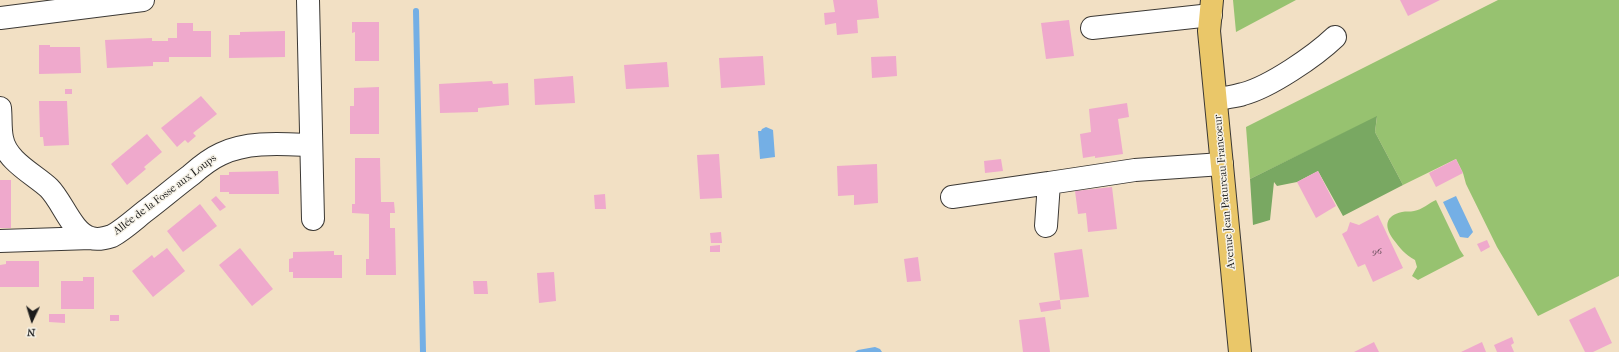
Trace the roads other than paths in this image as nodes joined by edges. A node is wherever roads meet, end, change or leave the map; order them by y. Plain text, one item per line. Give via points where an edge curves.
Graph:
1 (143, 0) edge
2 (308, 0) edge
3 (1206, 12) edge
4 (0, 18) edge
5 (1092, 28) dead end
6 (1335, 37) dead end
7 (1216, 100) junction
8 (0, 108) edge
9 (311, 145) junction
10 (1222, 164) junction
11 (1049, 183) junction
12 (952, 197) dead end
13 (313, 219) dead end
14 (1046, 226) dead end
15 (91, 238) junction
16 (0, 241) edge
17 (1240, 352) edge

1 - 4 street
2 - 9 street
3 - 5 street
3 - 7 main road, Avenue Jean Patureau Francoeur
6 - 7 street via 1303,62 1266,85
7 - 10 main road, Avenue Jean Patureau Francoeur
8 - 15 street via 2,139 6,149 57,197 72,223 82,234
9 - 13 street
9 - 15 street, Allée de la Fosse aux Loups via 275,144 242,147 221,154 203,165 112,236
10 - 11 street via 1135,170
10 - 17 main road, Avenue Jean Patureau Francoeur
11 - 12 street
11 - 14 street
15 - 16 street, Allée de la Fosse aux Loups

